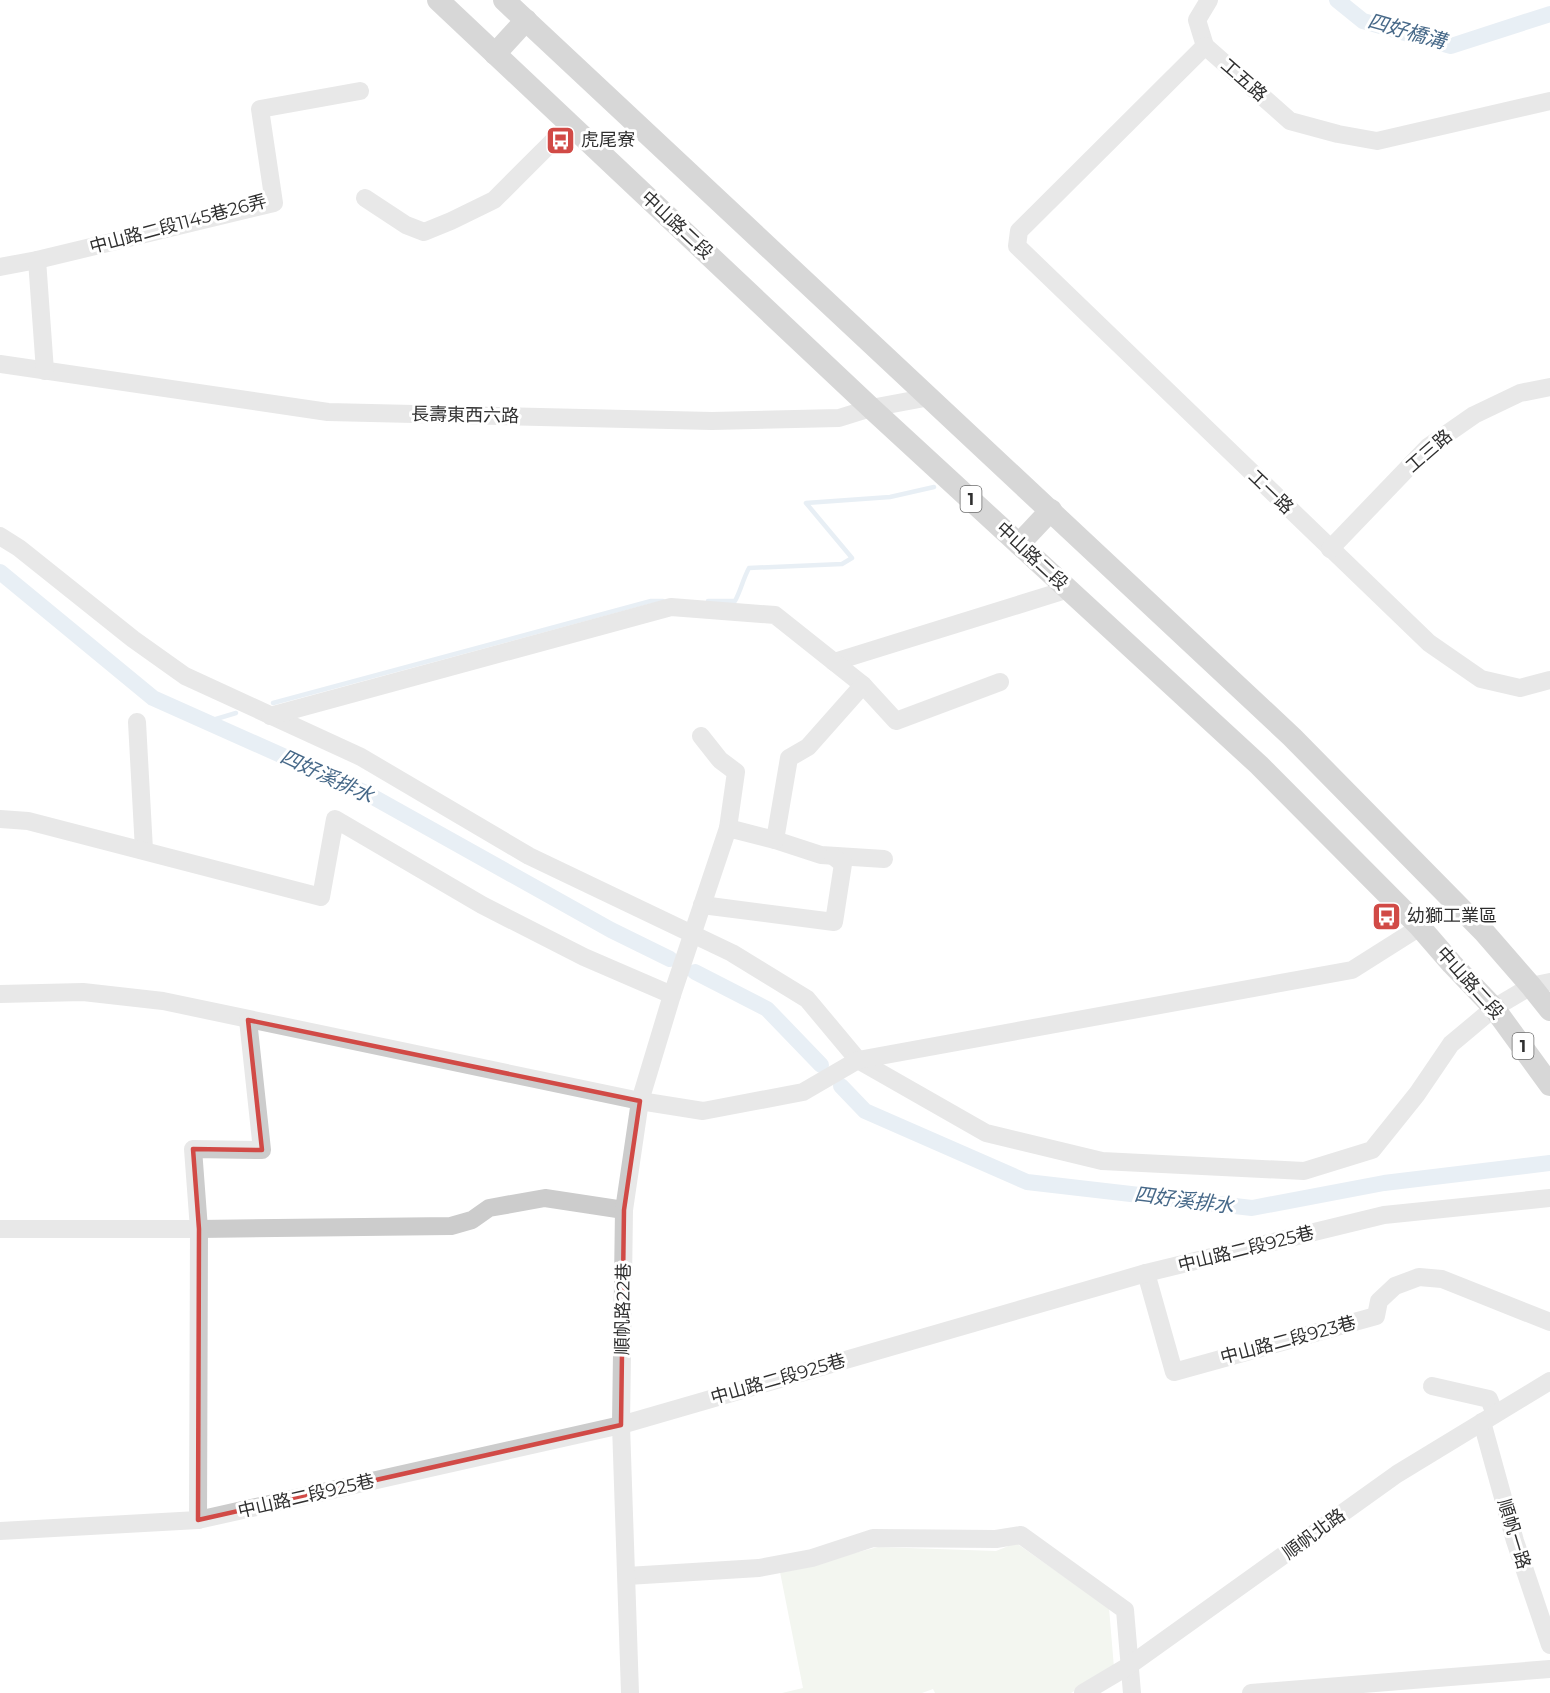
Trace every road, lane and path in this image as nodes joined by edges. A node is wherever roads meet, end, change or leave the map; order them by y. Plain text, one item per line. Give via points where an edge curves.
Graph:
1 (438, 0) edge
2 (504, 0) edge
3 (1209, 0) edge
4 (526, 20) junction
5 (1205, 46) junction
6 (495, 54) junction
7 (360, 92) dead end
8 (1550, 100) edge
9 (570, 124) junction
10 (365, 198) dead end
11 (1017, 246) joint
12 (37, 260) junction
13 (0, 267) edge
14 (0, 364) edge
15 (45, 371) junction
16 (1550, 387) edge
17 (930, 397) junction
18 (871, 408) junction
19 (1051, 510) junction
20 (0, 536) edge
21 (1019, 544) junction
22 (1330, 549) junction
23 (1069, 589) junction
24 (834, 662) junction
25 (1550, 681) edge
26 (1000, 682) dead end
27 (863, 685) junction
28 (270, 716) junction
29 (137, 722) dead end
30 (701, 736) dead end
31 (0, 819) edge
32 (728, 828) junction
33 (775, 840) junction
34 (144, 850) junction
35 (833, 856) junction
36 (884, 859) dead end
37 (702, 906) junction
38 (1420, 927) junction
39 (693, 935) junction
40 (1541, 984) edge
41 (0, 994) edge
42 (672, 995) junction
43 (1494, 1008) junction
44 (1550, 1010) edge
45 (248, 1020) junction
46 (858, 1060) junction
47 (1550, 1085) edge
48 (640, 1101) junction
49 (1550, 1198) edge
50 (624, 1210) junction
51 (0, 1229) edge
52 (199, 1229) junction
53 (1146, 1273) junction
54 (1550, 1322) edge
55 (1550, 1381) edge
56 (1432, 1386) dead end
57 (1488, 1418) junction
58 (621, 1425) junction
59 (198, 1520) junction
60 (0, 1531) edge
61 (627, 1576) junction
62 (1550, 1645) edge
63 (1130, 1665) junction
64 (1550, 1669) edge
65 (630, 1693) edge
66 (1083, 1693) edge
67 (1132, 1693) edge
68 (1251, 1693) edge

1 - 6 main road, 中山路二段 / 1
2 - 4 main road
3 - 5 street via 1197,20
4 - 6 main road
4 - 17 main road
5 - 8 street, 工五路 via 1290,121 1377,141
5 - 11 street, 工五路 via 1019,231
6 - 9 main road, 中山路二段 / 1
7 - 12 street, 中山路二段1145巷26弄 via 260,108 274,203
9 - 10 street via 494,200 424,232
9 - 18 main road, 中山路二段 / 1
11 - 22 street, 工一路
12 - 13 street
12 - 15 street
14 - 15 street, 長壽東西六路
15 - 18 street, 長壽東西六路 via 328,412 712,422 839,418
16 - 22 street, 工三路 via 1521,393 1474,414 1428,447
17 - 18 street, 長壽東西六路
17 - 19 main road
18 - 21 main road, 中山路二段 / 1
19 - 21 main road
19 - 40 main road via 1292,737
20 - 28 street via 185,676
21 - 23 main road, 中山路二段 / 1
22 - 25 street, 工一路 via 1429,643 1481,679 1520,688
23 - 24 street
23 - 38 main road, 中山路二段 / 1 via 1259,765
24 - 27 street
24 - 28 street via 775,615 671,607
26 - 27 street via 896,721
27 - 33 street via 808,747 789,758
28 - 39 street via 361,757 529,856
29 - 34 street
30 - 32 street, 順帆路22巷 via 720,760 736,772
31 - 34 street via 28,821
32 - 33 street
32 - 37 street, 順帆路22巷
33 - 35 street
34 - 42 street via 321,897 335,819 482,905 584,957
35 - 36 street
35 - 37 street via 843,864 834,922
37 - 39 street, 順帆路22巷
38 - 43 main road, 中山路二段 / 1
38 - 46 street via 1352,970
39 - 42 street, 順帆路22巷
39 - 46 street via 732,953 807,999
40 - 43 street
40 - 44 main road
41 - 45 street via 83,992 163,1001
42 - 48 street, 順帆路22巷
43 - 46 street via 1451,1044 1372,1150 1304,1171 1102,1161 986,1133
43 - 47 main road, 中山路二段 / 1
45 - 48 street
45 - 52 street via 262,1149 193,1149
46 - 48 street via 803,1092 703,1111
48 - 50 street, 順帆路22巷
49 - 53 street, 中山路二段925巷 via 1384,1215
50 - 52 street via 545,1198 489,1208 472,1220 451,1226
50 - 58 street, 順帆路22巷
51 - 52 street
52 - 59 street
53 - 54 street, 中山路二段923巷 via 1174,1372 1376,1316 1379,1301 1395,1286 1419,1277 1442,1279
53 - 58 street, 中山路二段925巷
55 - 57 street, 順帆北路
56 - 57 street via 1489,1399
57 - 62 street, 順帆一路 via 1515,1541
57 - 63 street, 順帆北路 via 1397,1474
58 - 59 street, 中山路二段925巷
58 - 61 street, 順帆路22巷
59 - 60 street, 中山路二段925巷
61 - 63 street via 759,1568 812,1558 873,1539 996,1539 1021,1535 1125,1610
61 - 65 street, 順帆路22巷
63 - 66 street, 順帆北路
63 - 67 street
64 - 68 street

